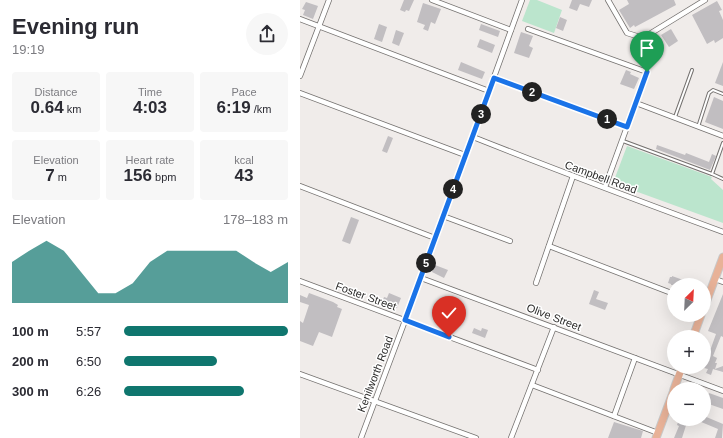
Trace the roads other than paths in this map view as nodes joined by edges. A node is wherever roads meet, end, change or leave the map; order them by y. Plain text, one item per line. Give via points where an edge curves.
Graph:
1 (329, 0) edge
2 (432, 0) edge
3 (522, 0) edge
4 (608, 0) edge
5 (705, 0) edge
6 (300, 19) edge
7 (319, 27) junction
8 (528, 29) dead end
9 (511, 30) junction
10 (692, 70) dead end
11 (300, 76) edge
12 (494, 78) junction
13 (489, 91) junction
14 (300, 93) edge
15 (723, 94) edge
16 (636, 103) junction
17 (675, 119) junction
18 (627, 127) junction
19 (698, 127) junction
20 (723, 136) edge
21 (472, 137) junction
22 (622, 141) junction
23 (723, 143) edge
24 (465, 155) junction
25 (712, 174) junction
26 (573, 176) junction
27 (723, 179) edge
28 (300, 186) edge
29 (605, 187) junction
30 (443, 216) junction
31 (723, 232) edge
32 (435, 238) junction
33 (510, 241) dead end
34 (549, 246) junction
35 (723, 256) edge
36 (421, 278) junction
37 (715, 279) junction
38 (300, 281) edge
39 (723, 282) edge
40 (536, 284) dead end
41 (711, 289) edge
42 (667, 291) edge
43 (405, 320) junction
44 (554, 327) junction
45 (635, 358) junction
46 (538, 370) junction
47 (300, 374) edge
48 (679, 375) junction
49 (676, 382) edge
50 (532, 385) junction
51 (723, 391) edge
52 (374, 401) junction
53 (667, 408) edge
54 (614, 416) junction
55 (657, 436) edge
56 (361, 438) edge
57 (476, 438) edge
58 (511, 438) edge

1 - 7 street
2 - 9 street
3 - 9 street, Kenilworth Road
4 - 5 street via 627,33 643,38
6 - 7 street
7 - 11 street
7 - 13 street
8 - 16 street via 647,72
9 - 12 street, Kenilworth Road
10 - 17 lane
12 - 13 street, Kenilworth Road
12 - 18 street
13 - 21 street, Kenilworth Road
14 - 24 street
15 - 19 lane via 713,90 709,93
16 - 17 street
16 - 18 street
17 - 19 street
18 - 22 street
19 - 20 street
21 - 24 street, Kenilworth Road
21 - 26 street, Campbell Road
22 - 25 lane
22 - 29 street
23 - 25 lane
24 - 30 street, Kenilworth Road
25 - 27 lane
26 - 29 street, Campbell Road
26 - 34 street
28 - 32 street
29 - 31 street, Campbell Road
30 - 32 street, Kenilworth Road
30 - 33 street
32 - 36 street, Kenilworth Road
34 - 40 street
34 - 42 street
35 - 37 main road
36 - 43 street, Kenilworth Road
36 - 44 street, Olive Street
37 - 39 street
37 - 41 main road
38 - 43 street, Foster Street
43 - 46 street, Foster Street
43 - 52 street, Kenilworth Road
44 - 45 street, Olive Street
44 - 46 street
45 - 48 street, Olive Street
45 - 54 street
46 - 50 street
47 - 52 street
48 - 49 main road
48 - 51 street, Olive Street
50 - 54 street
50 - 58 street
52 - 56 street, Kenilworth Road
52 - 57 street
53 - 55 main road
54 - 55 street

